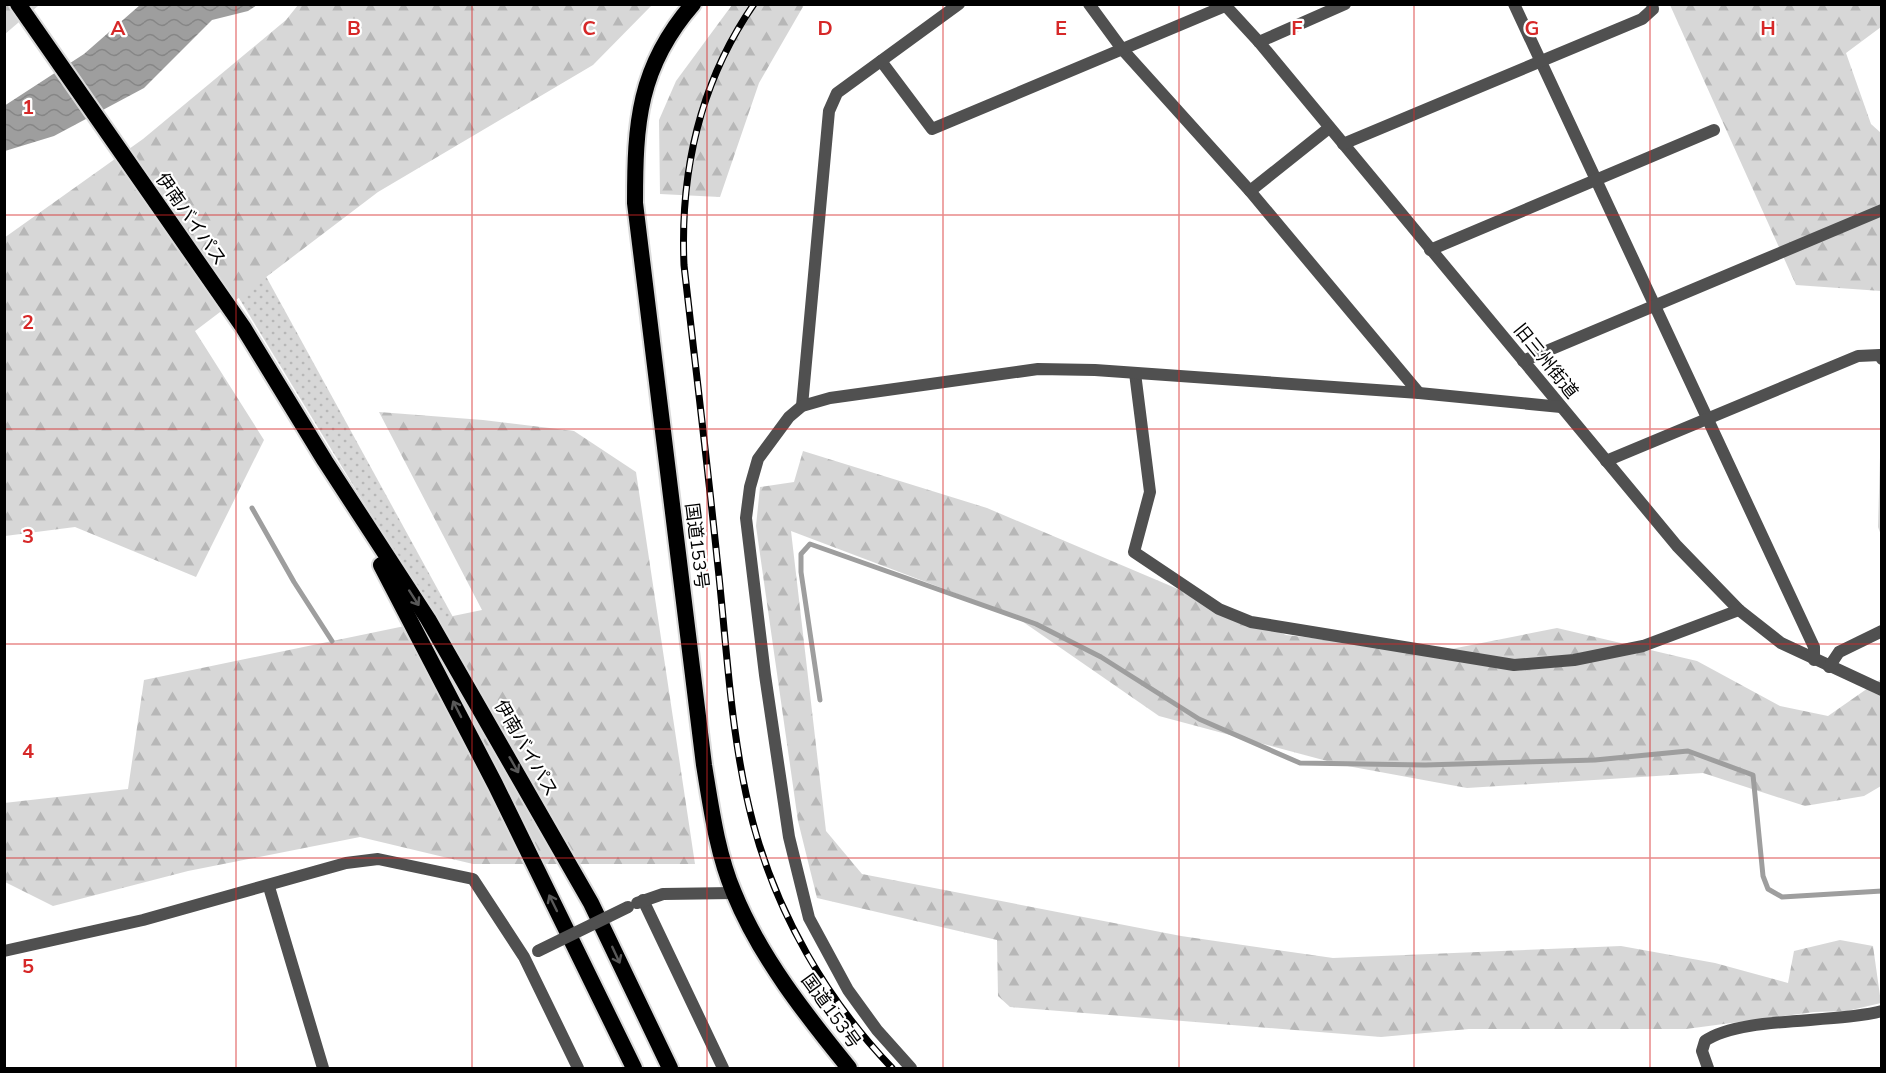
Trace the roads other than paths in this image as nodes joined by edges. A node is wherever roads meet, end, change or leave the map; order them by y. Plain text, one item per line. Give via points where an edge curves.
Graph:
1 (18, 4) edge
2 (693, 4) edge
3 (959, 4) edge
4 (1089, 4) edge
5 (1345, 4) edge
6 (1514, 4) edge
7 (1652, 4) edge
8 (1224, 5) edge
9 (1259, 42) junction
10 (1122, 49) junction
11 (881, 61) junction
12 (1541, 61) junction
13 (1329, 128) junction
14 (1714, 130) dead end
15 (1343, 144) junction
16 (1597, 182) junction
17 (1250, 191) junction
18 (1881, 210) edge
19 (1430, 250) junction
20 (1656, 304) junction
21 (1881, 359) edge
22 (1523, 361) junction
23 (1135, 373) junction
24 (1419, 393) junction
25 (802, 406) junction
26 (1561, 407) junction
27 (1708, 417) junction
28 (325, 461) junction
29 (1606, 461) junction
30 (1739, 610) junction
31 (1881, 631) edge
32 (1814, 660) junction
33 (1829, 667) junction
34 (1881, 690) edge
35 (268, 887) junction
36 (733, 893) junction
37 (643, 900) junction
38 (4, 951) edge
39 (524, 957) junction
40 (1881, 1011) edge
41 (323, 1068) edge
42 (578, 1068) edge
43 (634, 1068) edge
44 (670, 1068) edge
45 (723, 1068) edge
46 (849, 1068) edge
47 (911, 1068) edge
48 (1708, 1068) edge

1 - 28 highway, 伊南バイパス via 243,327
2 - 36 highway, 国道153号 via 667,39 641,100 635,203 704,765 715,829
3 - 11 street
4 - 10 street
5 - 9 street
6 - 12 street
7 - 12 street via 1653,9 1642,19
8 - 9 street, 旧三州街道
8 - 10 street
9 - 13 street, 旧三州街道
10 - 11 street via 932,129
10 - 17 street
11 - 25 street via 837,93 829,111
12 - 15 street
12 - 16 street
13 - 15 street, 旧三州街道
13 - 17 street
14 - 16 street
15 - 19 street, 旧三州街道
16 - 19 street
16 - 20 street
17 - 24 street
18 - 20 street
19 - 22 street, 旧三州街道
20 - 22 street
20 - 27 street
21 - 27 street via 1880,355 1858,356
22 - 26 street, 旧三州街道
23 - 24 street
23 - 25 street via 1038,369 830,398
23 - 30 street via 1150,492 1134,552 1219,609 1251,622 1514,665 1574,660 1643,646
24 - 26 street
25 - 47 street via 758,459 746,518 789,837 808,918 824,952 877,1030
26 - 29 street, 旧三州街道
27 - 29 street
27 - 32 street via 1814,647
43 -> 28 highway, 伊南バイパス via 490,774
28 -> 44 highway, 伊南バイパス via 428,619 513,762 591,903
29 - 30 street, 旧三州街道 via 1677,546
30 - 32 street, 旧三州街道 via 1781,643
31 - 33 street via 1839,652
32 - 33 street, 旧三州街道
33 - 34 street, 旧三州街道
35 - 38 street
35 - 39 street via 346,863 378,859 473,879
35 - 41 street
36 - 37 street via 663,894
36 - 46 highway, 国道153号 via 803,1011
37 - 39 street, bridge
37 - 45 street
39 - 42 street
40 - 48 street via 1727,1029 1705,1041 1702,1052

